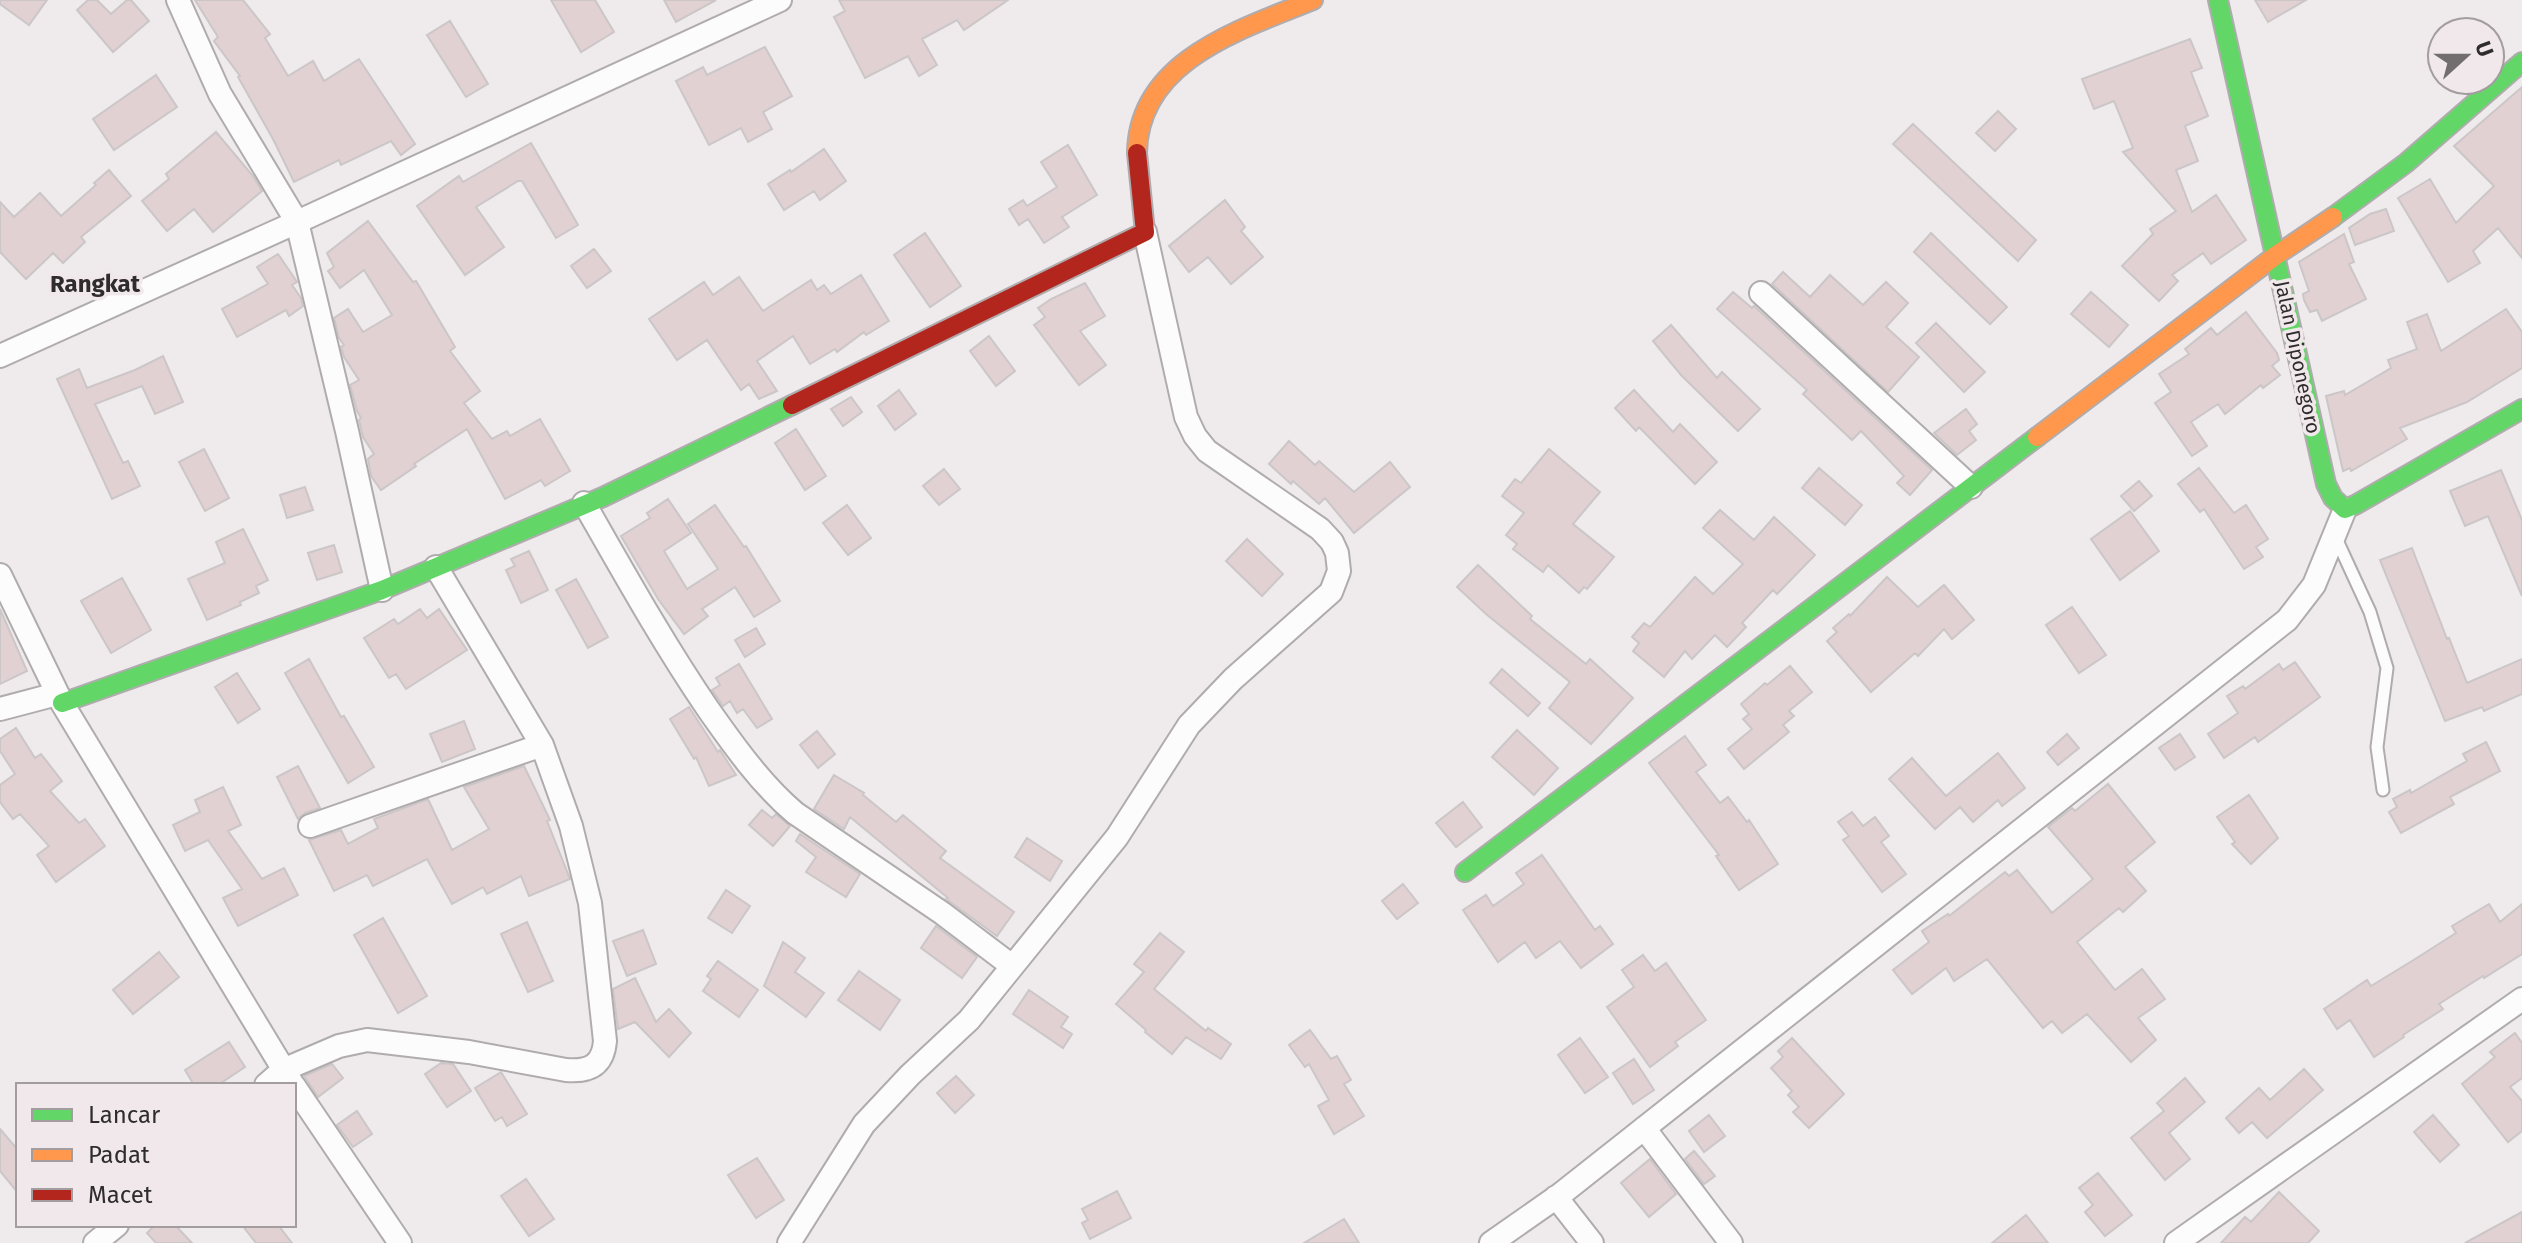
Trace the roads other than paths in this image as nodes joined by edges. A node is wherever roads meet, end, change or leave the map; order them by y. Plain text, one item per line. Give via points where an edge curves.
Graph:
1 (178, 0) edge
2 (780, 0) edge
3 (1313, 0) edge
4 (2218, 0) edge
5 (2522, 62) edge
6 (297, 222) junction
7 (1145, 232) junction
8 (2275, 256) junction
9 (1761, 293) dead end
10 (0, 356) edge
11 (2522, 409) edge
12 (1971, 487) junction
13 (584, 503) junction
14 (2345, 509) junction
15 (2334, 536) junction
16 (436, 567) junction
17 (0, 575) edge
18 (382, 590) junction
19 (60, 698) junction
20 (0, 709) edge
21 (542, 745) junction
22 (2383, 790) dead end
23 (310, 826) dead end
24 (1465, 872) dead end
25 (1012, 966) junction
26 (2522, 999) edge
27 (284, 1081) edge
28 (296, 1098) edge
29 (1644, 1128) junction
30 (1556, 1197) junction
31 (115, 1227) edge
32 (95, 1243) edge
33 (400, 1243) edge
34 (789, 1243) edge
35 (1491, 1243) edge
36 (1592, 1243) edge
37 (1731, 1243) edge
38 (2176, 1243) edge

1 - 6 street via 220,94
2 - 6 street
3 - 7 street via 1184,61 1161,84 1138,132
4 - 8 street, Jalan Diponegoro
5 - 8 street via 2406,163
6 - 10 street
6 - 18 street
7 - 13 street
7 - 25 street via 1186,417 1195,436 1207,451 1320,529 1337,553 1339,571 1331,592 1189,725 1117,837
8 - 12 street
8 - 14 street, Jalan Diponegoro via 2326,484
9 - 12 street
11 - 14 street
12 - 24 street
13 - 16 street
13 - 25 street via 679,666 775,796
14 - 15 street
15 - 22 lane via 2370,612 2387,668 2377,747
15 - 29 street via 2314,585 2287,620
16 - 18 street
16 - 21 street
17 - 19 street
18 - 19 street
19 - 20 street
19 - 27 street
21 - 23 street
21 - 27 street via 571,826 590,903 605,1041 600,1062 566,1070 367,1040 339,1046
25 - 34 street via 969,1020 864,1124
26 - 38 street
28 - 33 street
29 - 30 street
29 - 37 street
30 - 35 street
30 - 36 street
31 - 32 street

